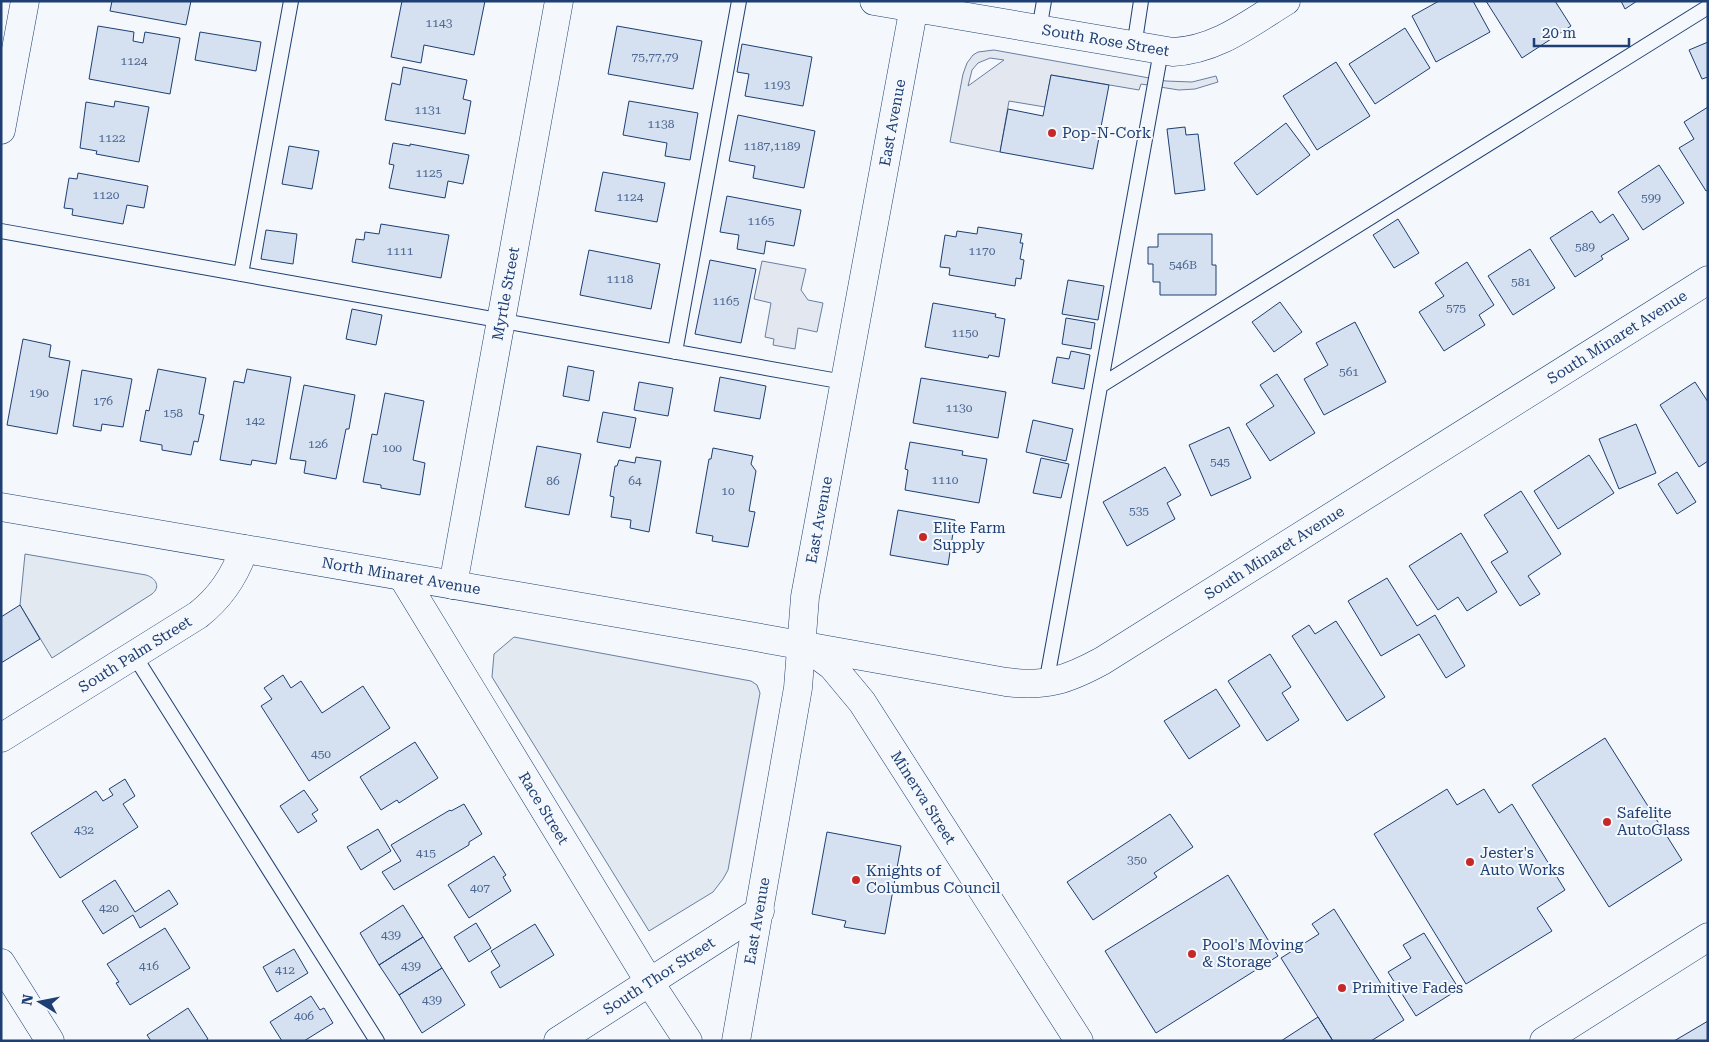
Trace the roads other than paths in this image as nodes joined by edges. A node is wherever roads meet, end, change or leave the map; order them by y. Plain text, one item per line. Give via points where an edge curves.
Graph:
1 (25, 1) edge
2 (290, 1) edge
3 (560, 1) edge
4 (739, 1) edge
5 (874, 1) edge
6 (1044, 1) edge
7 (1141, 1) edge
8 (1286, 1) edge
9 (914, 5) edge
10 (1708, 7) edge
11 (1039, 30) junction
12 (1134, 47) junction
13 (1161, 51) junction
14 (1, 130) edge
15 (1, 231) edge
16 (241, 274) junction
17 (1708, 280) edge
18 (501, 320) junction
19 (675, 352) junction
20 (844, 382) junction
21 (1100, 386) junction
22 (1, 507) edge
23 (244, 548) junction
24 (402, 576) junction
25 (453, 585) junction
26 (800, 645) junction
27 (134, 655) junction
28 (878, 659) junction
29 (1046, 684) junction
30 (862, 702) junction
31 (1, 738) edge
32 (760, 911) junction
33 (1706, 943) edge
34 (1, 963) edge
35 (650, 983) junction
36 (50, 1041) edge
37 (377, 1041) edge
38 (558, 1041) edge
39 (688, 1041) edge
40 (736, 1041) edge
41 (1079, 1041) edge
42 (1544, 1041) edge

1 - 14 street
2 - 16 lane
3 - 18 street, Myrtle Street
4 - 19 lane
5 - 9 street, South Rose Street
6 - 11 lane
7 - 12 lane
8 - 13 street, South Rose Street via 1215,44 1188,51
9 - 11 street, South Rose Street
9 - 20 street, East Avenue
10 - 21 lane
11 - 12 street, South Rose Street
12 - 13 street, South Rose Street
13 - 21 lane
15 - 16 lane
16 - 18 lane
17 - 29 street, South Minaret Avenue via 1102,661 1070,677
18 - 19 lane
18 - 25 street, Myrtle Street
19 - 20 lane
20 - 26 street, East Avenue via 805,597
21 - 29 lane
22 - 23 street, North Minaret Avenue
23 - 24 street, North Minaret Avenue
23 - 27 street, South Palm Street via 227,586 211,605
24 - 25 street, North Minaret Avenue
24 - 35 street, Race Street
25 - 26 street, North Minaret Avenue
26 - 28 street, South Minaret Avenue
26 - 30 street, Minerva Street via 814,651 832,666
26 - 32 street, East Avenue via 798,688
27 - 31 street, South Palm Street
27 - 37 lane
28 - 29 street, South Minaret Avenue via 1006,682
28 - 30 street via 864,681
30 - 41 street, Minerva Street
32 - 35 street, South Thor Street
32 - 40 street, East Avenue
33 - 42 street
34 - 36 street
35 - 38 street, South Thor Street
35 - 39 street, Race Street

